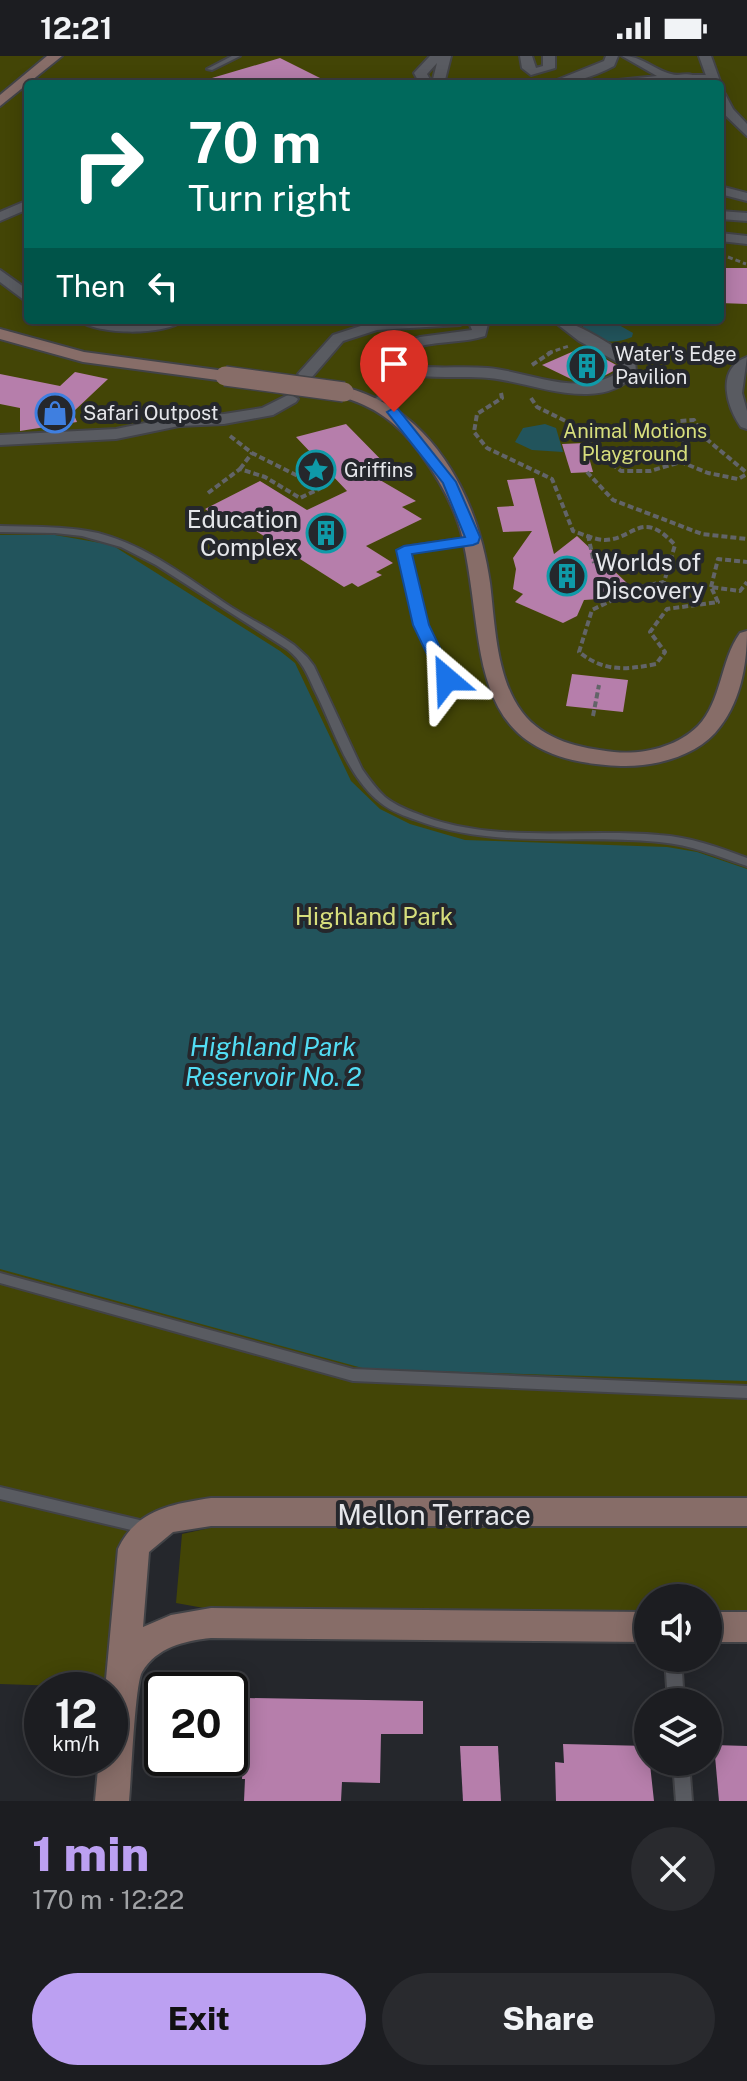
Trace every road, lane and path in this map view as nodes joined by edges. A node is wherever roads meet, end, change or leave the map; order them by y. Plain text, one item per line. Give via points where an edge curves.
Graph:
1 (55, 56) edge
2 (237, 56) edge
3 (515, 56) edge
4 (526, 56) edge
5 (549, 56) edge
6 (612, 56) edge
7 (628, 56) edge
8 (705, 56) edge
9 (210, 69) dead end
10 (677, 74) junction
11 (26, 80) edge
12 (424, 80) edge
13 (439, 80) edge
14 (529, 80) edge
15 (566, 80) edge
16 (642, 80) edge
17 (713, 80) edge
18 (24, 82) edge
19 (0, 102) edge
20 (724, 105) edge
21 (747, 132) edge
22 (724, 191) edge
23 (747, 197) edge
24 (24, 206) edge
25 (724, 215) edge
26 (0, 217) edge
27 (747, 217) edge
28 (724, 237) edge
29 (747, 240) edge
30 (0, 274) edge
31 (24, 295) edge
32 (104, 324) edge
33 (167, 324) edge
34 (403, 324) edge
35 (480, 324) edge
36 (565, 324) edge
37 (0, 334) edge
38 (581, 342) dead end
39 (747, 362) edge
40 (429, 373) junction
41 (306, 374) dead end
42 (496, 374) junction
43 (518, 379) junction
44 (405, 383) joint
45 (290, 399) dead end
46 (375, 401) junction
47 (747, 424) edge
48 (225, 433) dead end
49 (0, 440) edge
50 (252, 453) junction
51 (681, 462) junction
52 (240, 469) junction
53 (587, 472) dead end
54 (747, 473) edge
55 (208, 493) dead end
56 (0, 529) edge
57 (588, 535) junction
58 (747, 539) edge
59 (473, 540) junction
60 (747, 562) edge
61 (594, 563) dead end
62 (747, 582) edge
63 (711, 587) junction
64 (747, 637) edge
65 (602, 667) junction
66 (600, 677) dead end
67 (447, 679) dead end
68 (599, 685) dead end
69 (593, 716) dead end
70 (747, 862) edge
71 (0, 1278) edge
72 (747, 1392) edge
73 (0, 1493) edge
74 (747, 1512) edge
75 (141, 1539) junction
76 (634, 1627) edge
77 (722, 1627) edge
78 (747, 1627) edge
79 (124, 1668) junction
80 (682, 1776) edge
81 (112, 1801) edge
82 (684, 1801) edge

1 - 11 main road
2 - 9 lane
3 - 14 street via 519,60 512,70
4 - 5 street via 528,68 535,72 549,68
6 - 15 street via 595,71
7 - 10 street
8 - 17 street
10 - 16 street
10 - 17 lane
12 - 13 street via 424,66 445,56
18 - 19 main road
20 - 21 street
22 - 23 street
24 - 26 street
25 - 27 street
28 - 29 street
30 - 31 street
32 - 33 street
34 - 41 street via 338,338
35 - 40 street via 480,333 466,339 414,340 401,348 408,370
36 - 43 street via 629,362 628,373 594,388
37 - 46 main road, bridge via 83,357 344,392
38 - 43 path via 548,353
39 - 47 street via 733,391 737,411
40 - 42 street
40 - 44 street
42 - 43 street
42 - 57 path via 502,398 477,414 474,432 487,448 552,479 573,531
43 - 51 path via 537,407 584,434 621,471 650,471
44 - 46 lane
45 - 49 street via 267,412 224,419 179,421 116,434
46 - 59 main road via 394,412 438,466
48 - 50 path
50 - 52 path
50 - 52 path via 322,488 300,498
51 - 54 path via 738,479
51 - 54 path via 686,445 677,428 687,418 713,448 736,459
52 - 55 path
53 - 58 path via 613,500 702,534
56 - 70 lane via 85,534 129,547 304,659 357,770 397,809 466,832 630,836 692,844
57 - 61 path
57 - 65 path via 605,540 640,526 664,533 675,545 664,582 605,600 592,610 579,652
59 - 64 main road via 495,685 506,710 551,746 623,760 654,756 691,742 723,707 738,650
59 - 67 lane via 404,550 421,625
60 - 63 path via 718,559
62 - 63 path via 740,591
63 - 65 path via 718,602 667,609 650,632 665,652 656,664
65 - 66 path
68 - 69 path
71 - 72 lane via 353,1375
73 - 75 lane
74 - 75 main road, Mellon Terrace via 211,1512 178,1517
75 - 79 main road
76 - 79 main road via 211,1623 172,1629 146,1641
77 - 78 main road
79 - 81 main road
80 - 82 lane

